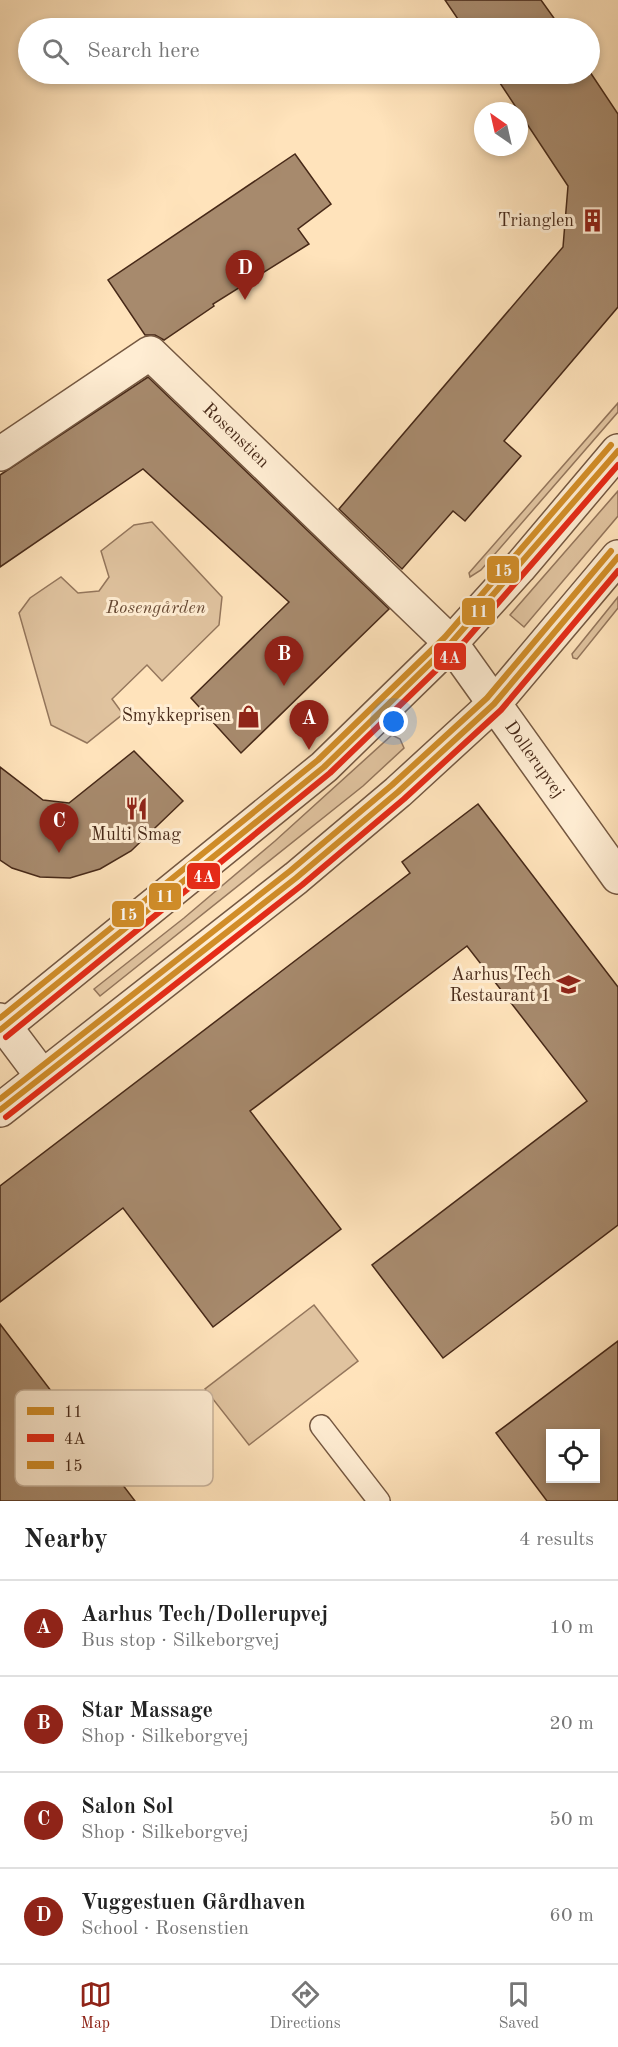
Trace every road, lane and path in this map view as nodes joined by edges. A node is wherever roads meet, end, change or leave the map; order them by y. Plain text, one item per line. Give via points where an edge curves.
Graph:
1 (618, 451) edge
2 (0, 454) edge
3 (618, 557) edge
4 (451, 643) junction
5 (494, 704) junction
6 (618, 876) edge
7 (2, 1026) edge
8 (42, 1076) junction
9 (0, 1110) edge
10 (321, 1426) dead end
11 (379, 1501) edge

1 - 4 street
2 - 4 street, Rosenstien via 150,353
3 - 5 street
4 - 5 street, Dollerupvej
4 - 7 street via 324,767
5 - 6 street, Dollerupvej
5 - 8 street via 296,878
7 - 8 street
8 - 9 street
10 - 11 lane

